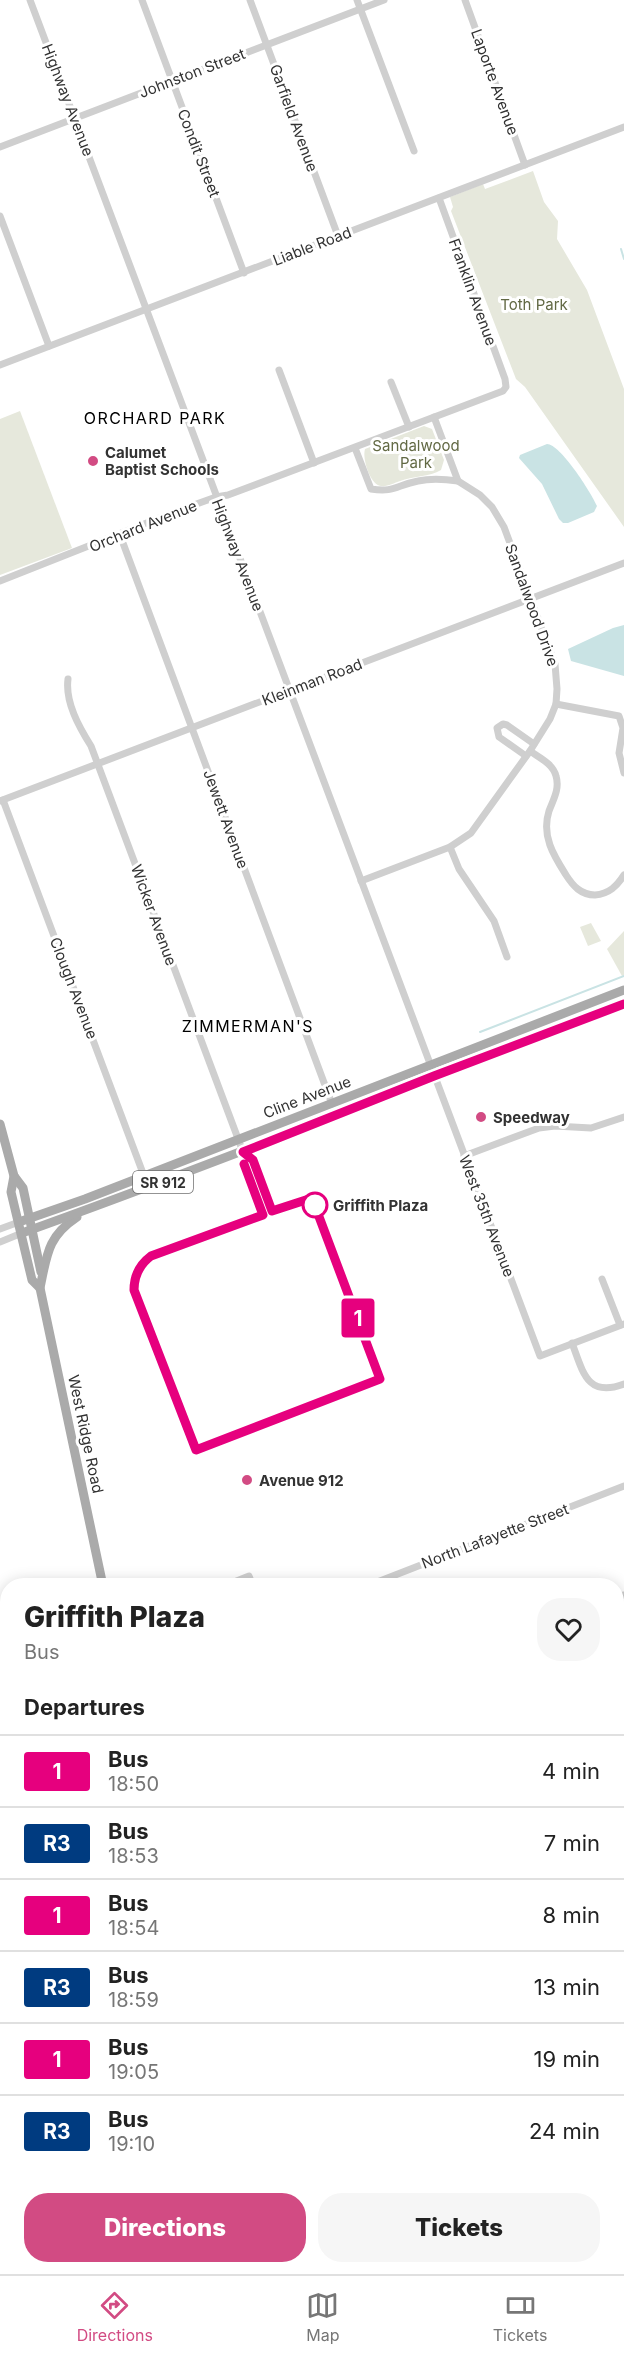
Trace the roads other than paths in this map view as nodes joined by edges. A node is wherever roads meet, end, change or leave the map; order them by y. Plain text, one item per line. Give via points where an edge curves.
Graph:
1 (30, 0) edge
2 (142, 0) edge
3 (249, 0) edge
4 (357, 0) edge
5 (384, 0) edge
6 (465, 0) edge
7 (360, 9) junction
8 (266, 45) junction
9 (172, 81) junction
10 (75, 118) junction
11 (624, 127) edge
12 (0, 147) edge
13 (414, 151) dead end
14 (525, 165) junction
15 (439, 198) junction
16 (0, 216) edge
17 (338, 236) junction
18 (244, 273) junction
19 (146, 309) junction
20 (49, 346) junction
21 (0, 365) edge
22 (279, 370) dead end
23 (391, 382) dead end
24 (434, 417) junction
25 (409, 427) junction
26 (355, 448) junction
27 (314, 463) junction
28 (458, 481) junction
29 (216, 497) junction
30 (120, 535) junction
31 (624, 563) edge
32 (0, 581) edge
33 (531, 598) junction
34 (68, 679) dead end
35 (290, 691) junction
36 (556, 704) junction
37 (621, 717) edge
38 (192, 728) junction
39 (530, 750) junction
40 (98, 763) junction
41 (624, 773) edge
42 (2, 800) edge
43 (450, 848) junction
44 (624, 875) edge
45 (361, 882) junction
46 (507, 957) dead end
47 (624, 990) edge
48 (624, 1004) edge
49 (429, 1065) junction
50 (434, 1076) junction
51 (332, 1104) junction
52 (624, 1117) edge
53 (0, 1124) edge
54 (238, 1140) junction
55 (243, 1152) junction
56 (464, 1156) junction
57 (14, 1176) junction
58 (144, 1176) junction
59 (84, 1212) junction
60 (31, 1218) junction
61 (19, 1222) junction
62 (0, 1229) edge
63 (33, 1229) junction
64 (22, 1233) junction
65 (0, 1242) edge
66 (42, 1278) junction
67 (602, 1279) dead end
68 (40, 1288) junction
69 (622, 1324) edge
70 (572, 1343) junction
71 (624, 1384) edge
72 (624, 1486) edge
73 (101, 1578) edge
74 (388, 1578) edge

1 - 10 street, Highway Avenue
2 - 9 street, Condit Street
3 - 8 street, Garfield Avenue
4 - 7 street
5 - 7 street, Johnston Street
6 - 14 street, Laporte Avenue
7 - 8 street, Johnston Street
7 - 13 street
8 - 9 street, Johnston Street
8 - 17 street, Garfield Avenue
9 - 10 street, Johnston Street
9 - 18 street, Condit Street
10 - 12 street, Johnston Street
10 - 19 street, Highway Avenue
11 - 14 street, Liable Road
14 - 15 street, Liable Road
15 - 17 street, Liable Road
15 - 24 street, Franklin Avenue via 506,387
16 - 20 street
17 - 18 street, Liable Road
18 - 19 street, Liable Road
19 - 20 street, Liable Road
19 - 29 street, Highway Avenue
20 - 21 street, Liable Road
22 - 27 street
23 - 25 street
24 - 25 street
24 - 28 street
25 - 26 street
26 - 27 street, Orchard Avenue
26 - 28 street via 371,489 387,492 440,478
27 - 29 street, Orchard Avenue
28 - 33 street, Sandalwood Drive via 492,507 504,527
29 - 30 street, Orchard Avenue
29 - 35 street, Highway Avenue
30 - 32 street, Orchard Avenue
30 - 38 street, Jewett Avenue
31 - 33 street, Kleinman Road
33 - 35 street, Kleinman Road
33 - 36 street, Sandalwood Drive via 555,664
34 - 40 street, Wicker Avenue via 66,692
35 - 38 street, Kleinman Road
35 - 45 street, Highway Avenue
36 - 37 street
36 - 39 street, Sandalwood Drive
37 - 41 street via 619,753
38 - 40 street, Kleinman Road
38 - 51 street, Jewett Avenue
39 - 39 street via 507,725 497,728 500,737
39 - 43 street, Sandalwood Drive via 478,826
39 - 44 street via 550,765 556,776 557,792 548,815 547,837 550,850 572,884 590,895 604,894 616,887
40 - 42 street, Kleinman Road
40 - 54 street, Wicker Avenue
42 - 58 street, Clough Avenue
43 - 45 street, Sandalwood Drive
43 - 46 street via 459,869 494,921
45 - 49 street, Highway Avenue
47 - 49 main road, Cline Avenue / SR 912
48 - 50 main road, Cline Avenue / SR 912
49 - 50 street, Highway Avenue
49 - 51 main road, Cline Avenue / SR 912
50 - 55 main road, Cline Avenue / SR 912
50 - 56 street, West 35th Avenue
51 - 54 main road, Cline Avenue / SR 912
52 - 56 street via 591,1128 539,1128
53 - 57 main road
54 - 55 street, Wicker Avenue
54 - 58 main road, Cline Avenue / SR 912
55 - 59 main road, Cline Avenue / SR 912
56 - 70 street, West 35th Avenue via 540,1356
57 - 60 main road, West Ridge Road via 23,1188
57 - 61 main road, West Ridge Road via 11,1192
58 - 60 main road, Cline Avenue / SR 912
59 - 63 main road, Cline Avenue / SR 912
59 - 66 main road via 52,1240
60 - 61 main road, Cline Avenue / SR 912
60 - 63 main road, West Ridge Road
61 - 62 street, Cline Avenue
61 - 64 main road, West Ridge Road
63 - 64 main road, Cline Avenue / SR 912
63 - 66 main road, West Ridge Road
64 - 65 street, Cline Avenue
64 - 68 main road, West Ridge Road via 32,1280
66 - 68 main road, West Ridge Road
67 - 69 street
68 - 73 main road, West Ridge Road
69 - 70 street
70 - 71 street via 592,1384 604,1389
72 - 74 street, North Lafayette Street

